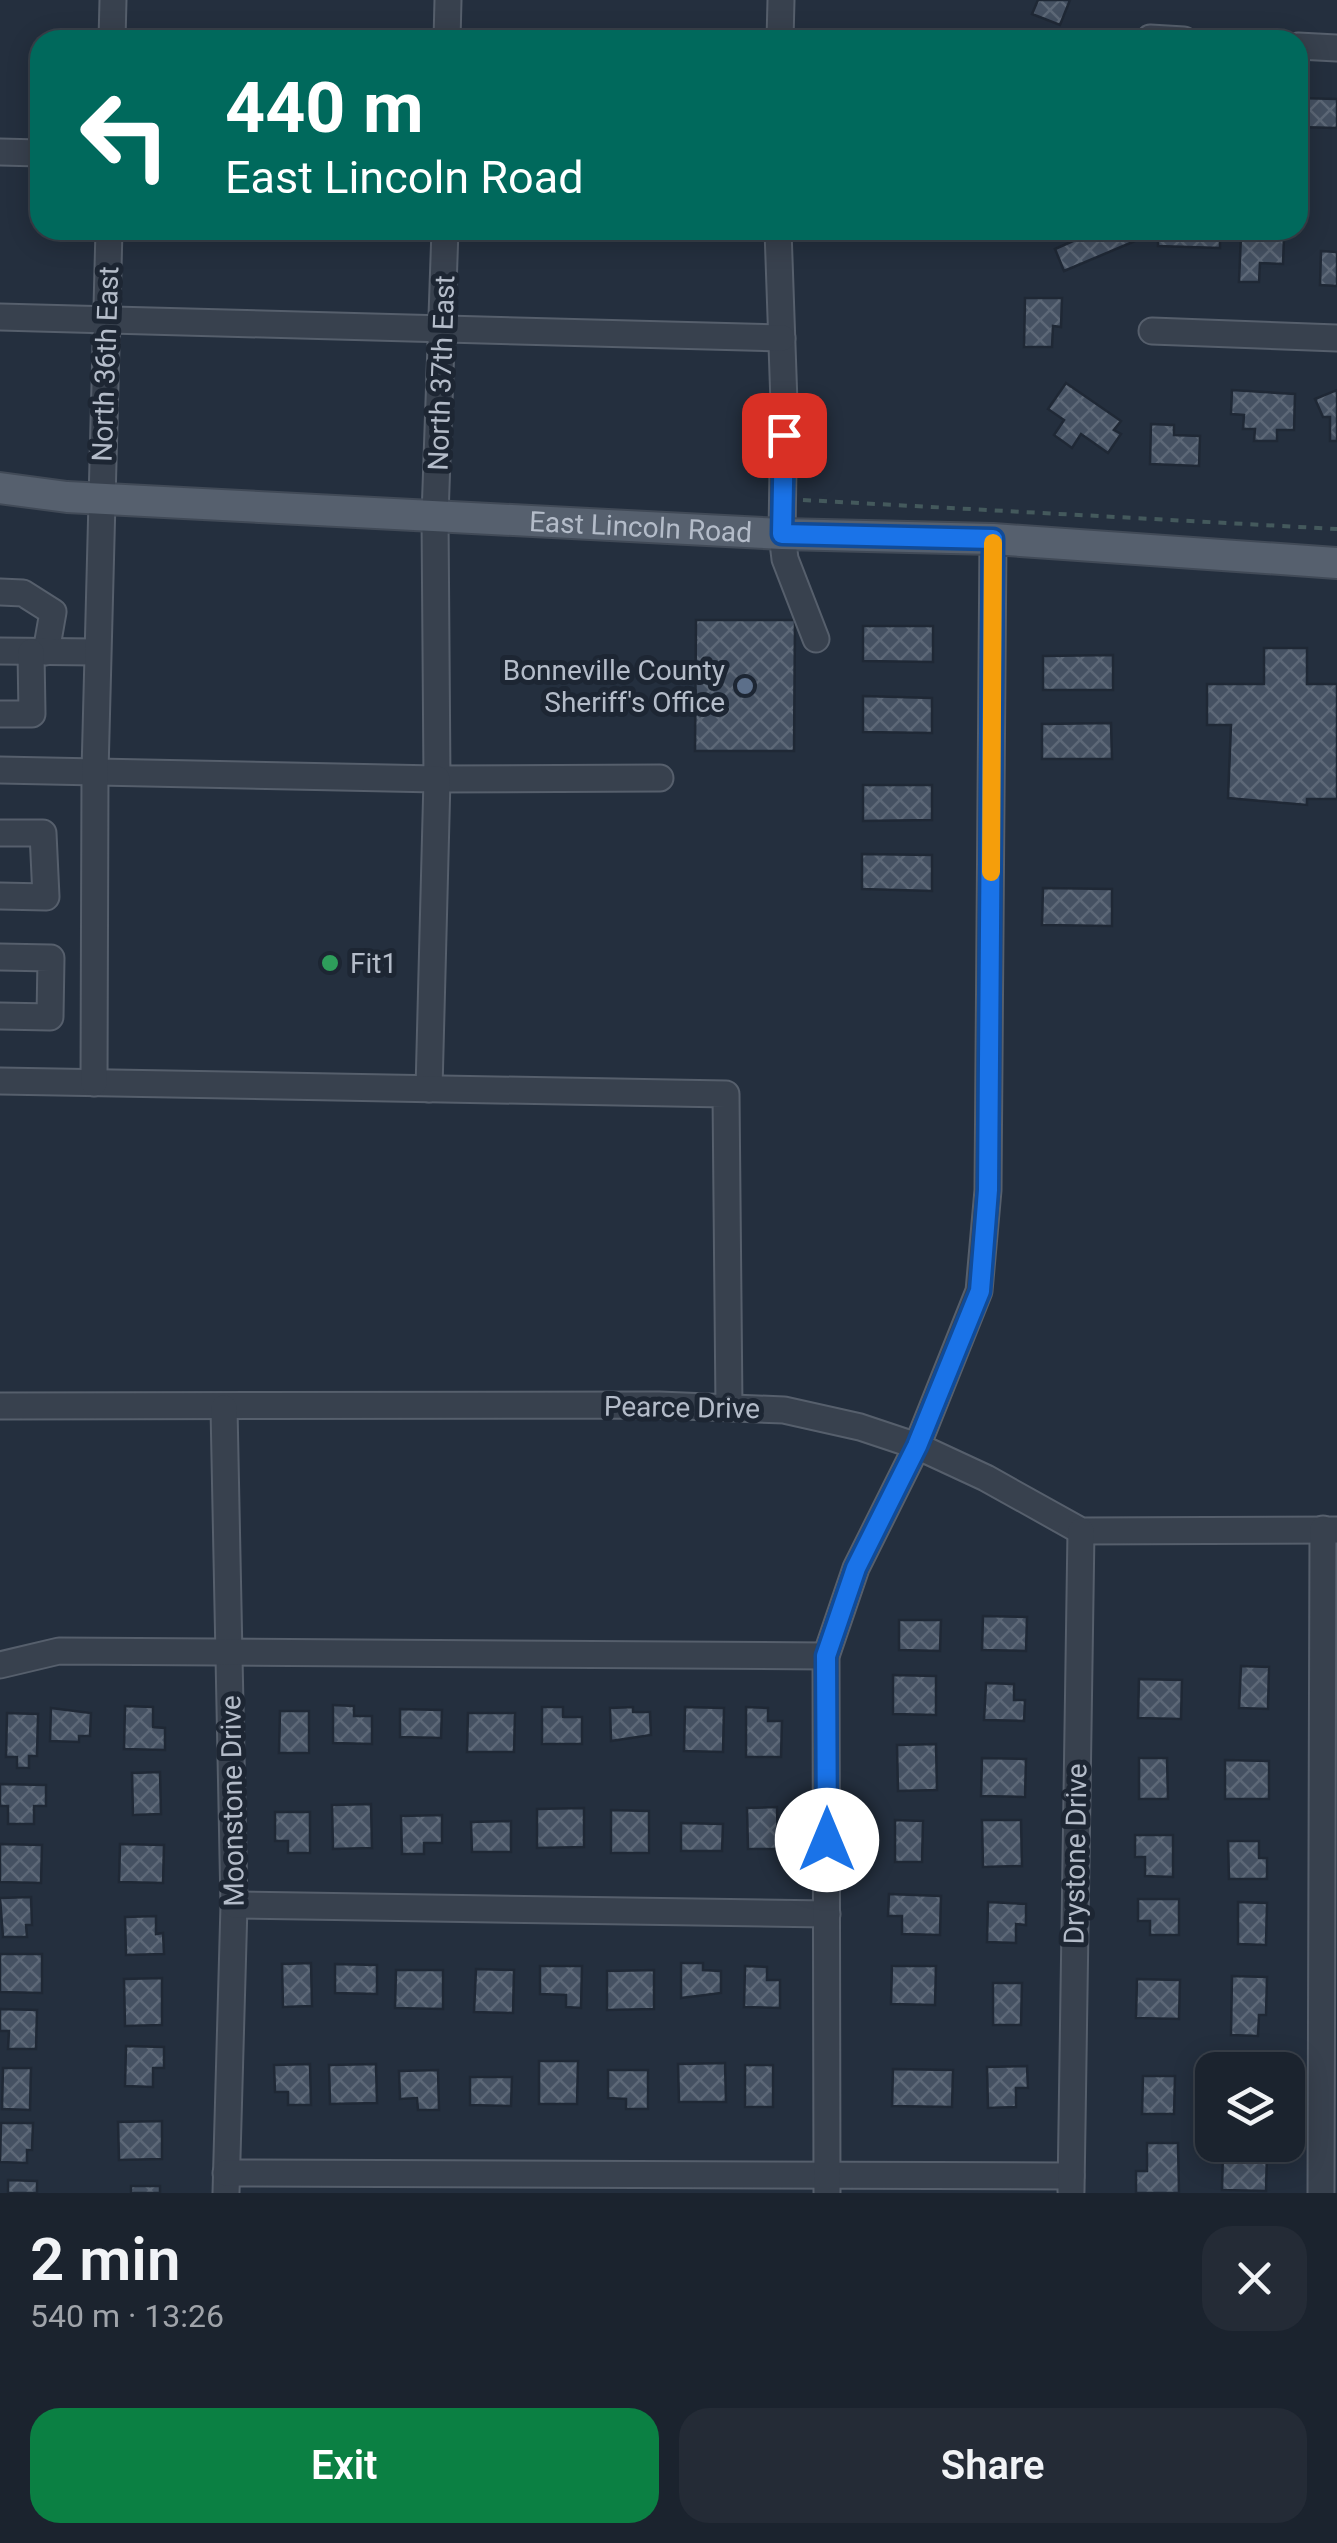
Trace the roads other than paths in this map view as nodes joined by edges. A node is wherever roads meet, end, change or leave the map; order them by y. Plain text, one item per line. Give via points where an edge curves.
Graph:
1 (113, 0) edge
2 (448, 0) edge
3 (781, 0) edge
4 (112, 30) edge
5 (448, 30) edge
6 (780, 30) edge
7 (1308, 47) edge
8 (1337, 48) edge
9 (0, 152) edge
10 (30, 153) edge
11 (109, 240) edge
12 (444, 240) edge
13 (778, 240) edge
14 (0, 317) edge
15 (108, 322) junction
16 (444, 329) junction
17 (1152, 331) dead end
18 (782, 338) junction
19 (1337, 338) edge
20 (0, 488) edge
21 (68, 497) junction
22 (100, 497) junction
23 (0, 506) edge
24 (435, 516) junction
25 (782, 534) junction
26 (993, 539) junction
27 (1337, 563) edge
28 (0, 592) edge
29 (816, 638) dead end
30 (41, 647) junction
31 (0, 651) edge
32 (97, 652) junction
33 (0, 714) edge
34 (0, 770) edge
35 (95, 772) junction
36 (660, 778) dead end
37 (437, 779) junction
38 (0, 833) edge
39 (0, 896) edge
40 (0, 958) edge
41 (0, 1016) edge
42 (0, 1081) edge
43 (94, 1083) junction
44 (429, 1088) junction
45 (0, 1406) edge
46 (224, 1408) junction
47 (729, 1408) junction
48 (917, 1446) junction
49 (1330, 1530) edge
50 (1081, 1531) junction
51 (230, 1652) junction
52 (826, 1656) junction
53 (0, 1664) edge
54 (234, 1905) junction
55 (827, 1914) junction
56 (226, 2183) edge
57 (490, 2183) edge
58 (827, 2184) edge
59 (1071, 2185) edge
60 (1321, 2193) edge

1 - 4 street
2 - 5 street
3 - 6 street
7 - 8 street
9 - 10 street
11 - 15 street, North 36th East
12 - 16 street, North 37th East
13 - 18 street
14 - 15 street
15 - 16 street
15 - 22 street, North 36th East
16 - 18 street
16 - 24 street, North 37th East
17 - 19 street
18 - 25 street
20 - 21 main road, East Lincoln Road
21 - 22 main road, East Lincoln Road
21 - 23 main road, East Lincoln Road
22 - 24 main road, East Lincoln Road
22 - 32 street, North 36th East
24 - 25 main road, East Lincoln Road
24 - 37 street, North 37th East
25 - 26 main road, East Lincoln Road
25 - 29 street
26 - 27 main road, East Lincoln Road
26 - 48 street via 988,1190 980,1291
28 - 30 street via 23,593 52,612 53,630
30 - 31 street
30 - 32 street
30 - 33 street via 32,714
32 - 35 street, North 36th East
34 - 35 street
35 - 37 street
35 - 43 street, North 36th East
36 - 37 street
37 - 44 street, North 37th East
38 - 39 street via 44,833 46,897
40 - 41 street via 50,958 50,1017
42 - 43 street
43 - 44 street
44 - 47 street via 726,1094
45 - 46 street, Pearce Drive
46 - 47 street, Pearce Drive
46 - 51 street, Moonstone Drive
47 - 48 street, Pearce Drive via 784,1410
48 - 50 street, Pearce Drive
48 - 52 street via 856,1568
49 - 50 street, Pearce Drive
49 - 60 street
50 - 59 street, Drystone Drive
51 - 52 street
51 - 53 street via 58,1651
51 - 54 street, Moonstone Drive
52 - 55 street
54 - 55 street
54 - 56 street, Moonstone Drive
55 - 58 street
56 - 57 street
57 - 58 street
58 - 59 street

